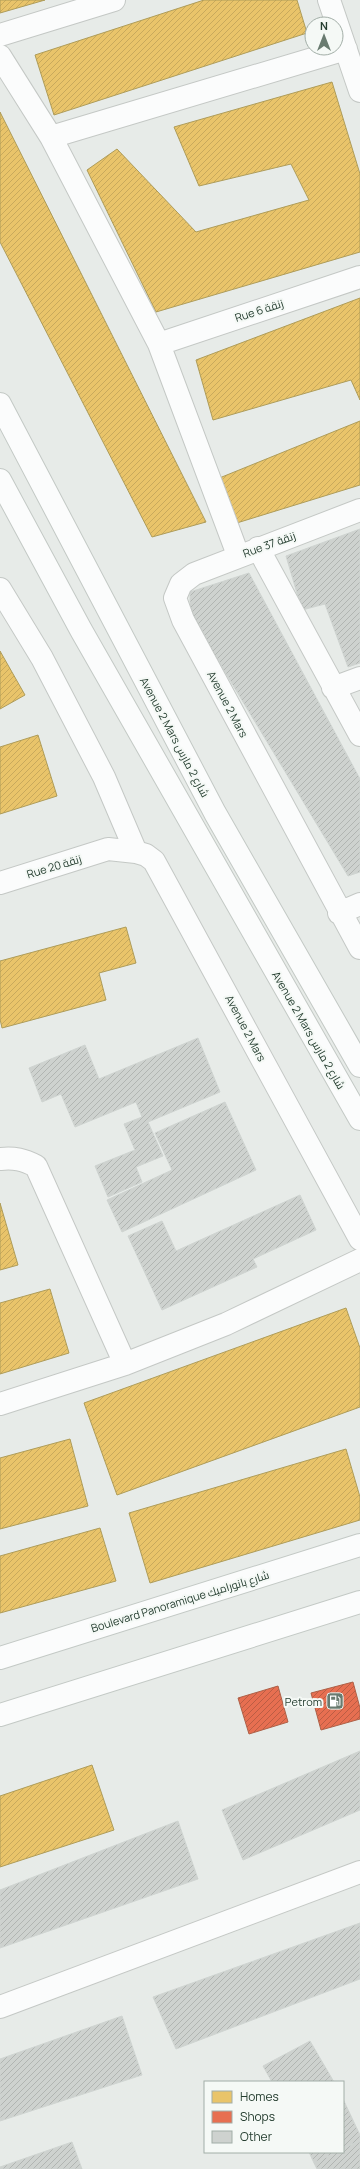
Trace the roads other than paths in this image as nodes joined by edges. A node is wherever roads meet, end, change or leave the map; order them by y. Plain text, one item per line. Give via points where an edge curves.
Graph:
1 (114, 0) edge
2 (329, 0) edge
3 (0, 36) edge
4 (346, 49) junction
5 (0, 56) edge
6 (360, 91) edge
7 (51, 137) junction
8 (360, 277) edge
9 (159, 344) junction
10 (0, 404) edge
11 (0, 480) edge
12 (360, 510) edge
13 (248, 552) junction
14 (181, 584) joint
15 (0, 589) edge
16 (360, 678) edge
17 (333, 688) junction
18 (360, 735) edge
19 (108, 849) joint
20 (136, 852) junction
21 (0, 883) edge
22 (360, 904) edge
23 (339, 913) junction
24 (360, 948) edge
25 (360, 1066) edge
26 (360, 1120) edge
27 (0, 1159) edge
28 (360, 1239) edge
29 (360, 1260) edge
30 (125, 1364) junction
31 (0, 1404) edge
32 (360, 1545) edge
33 (360, 1602) edge
34 (0, 1658) edge
35 (0, 1715) edge
36 (360, 1872) edge
37 (0, 2007) edge

1 - 3 street
2 - 4 street
4 - 6 street
4 - 7 street
5 - 7 street
7 - 9 street
8 - 9 street, Rue 6 زنقة
9 - 13 street
10 - 25 street, Avenue 2 Mars شارع 2 مارس via 215,813
11 - 26 street, Avenue 2 Mars شارع 2 مارس via 81,630
12 - 13 street, Rue 37 زنقة
13 - 14 street, Rue 37 زنقة via 194,574
13 - 17 street
14 - 23 street, Avenue 2 Mars via 175,598 183,620
15 - 20 street via 42,658 104,777
16 - 17 street
17 - 18 street
19 - 20 street, Avenue 2 Mars
19 - 21 street, Rue 20 زنقة
20 - 28 street, Avenue 2 Mars via 154,861 167,883
22 - 23 street
23 - 24 street, Avenue 2 Mars
27 - 30 street via 18,1159 36,1166
29 - 30 street via 226,1324
30 - 31 street
32 - 34 street, Boulevard Panoramique شارع بانوراميك
33 - 35 street
36 - 37 street

